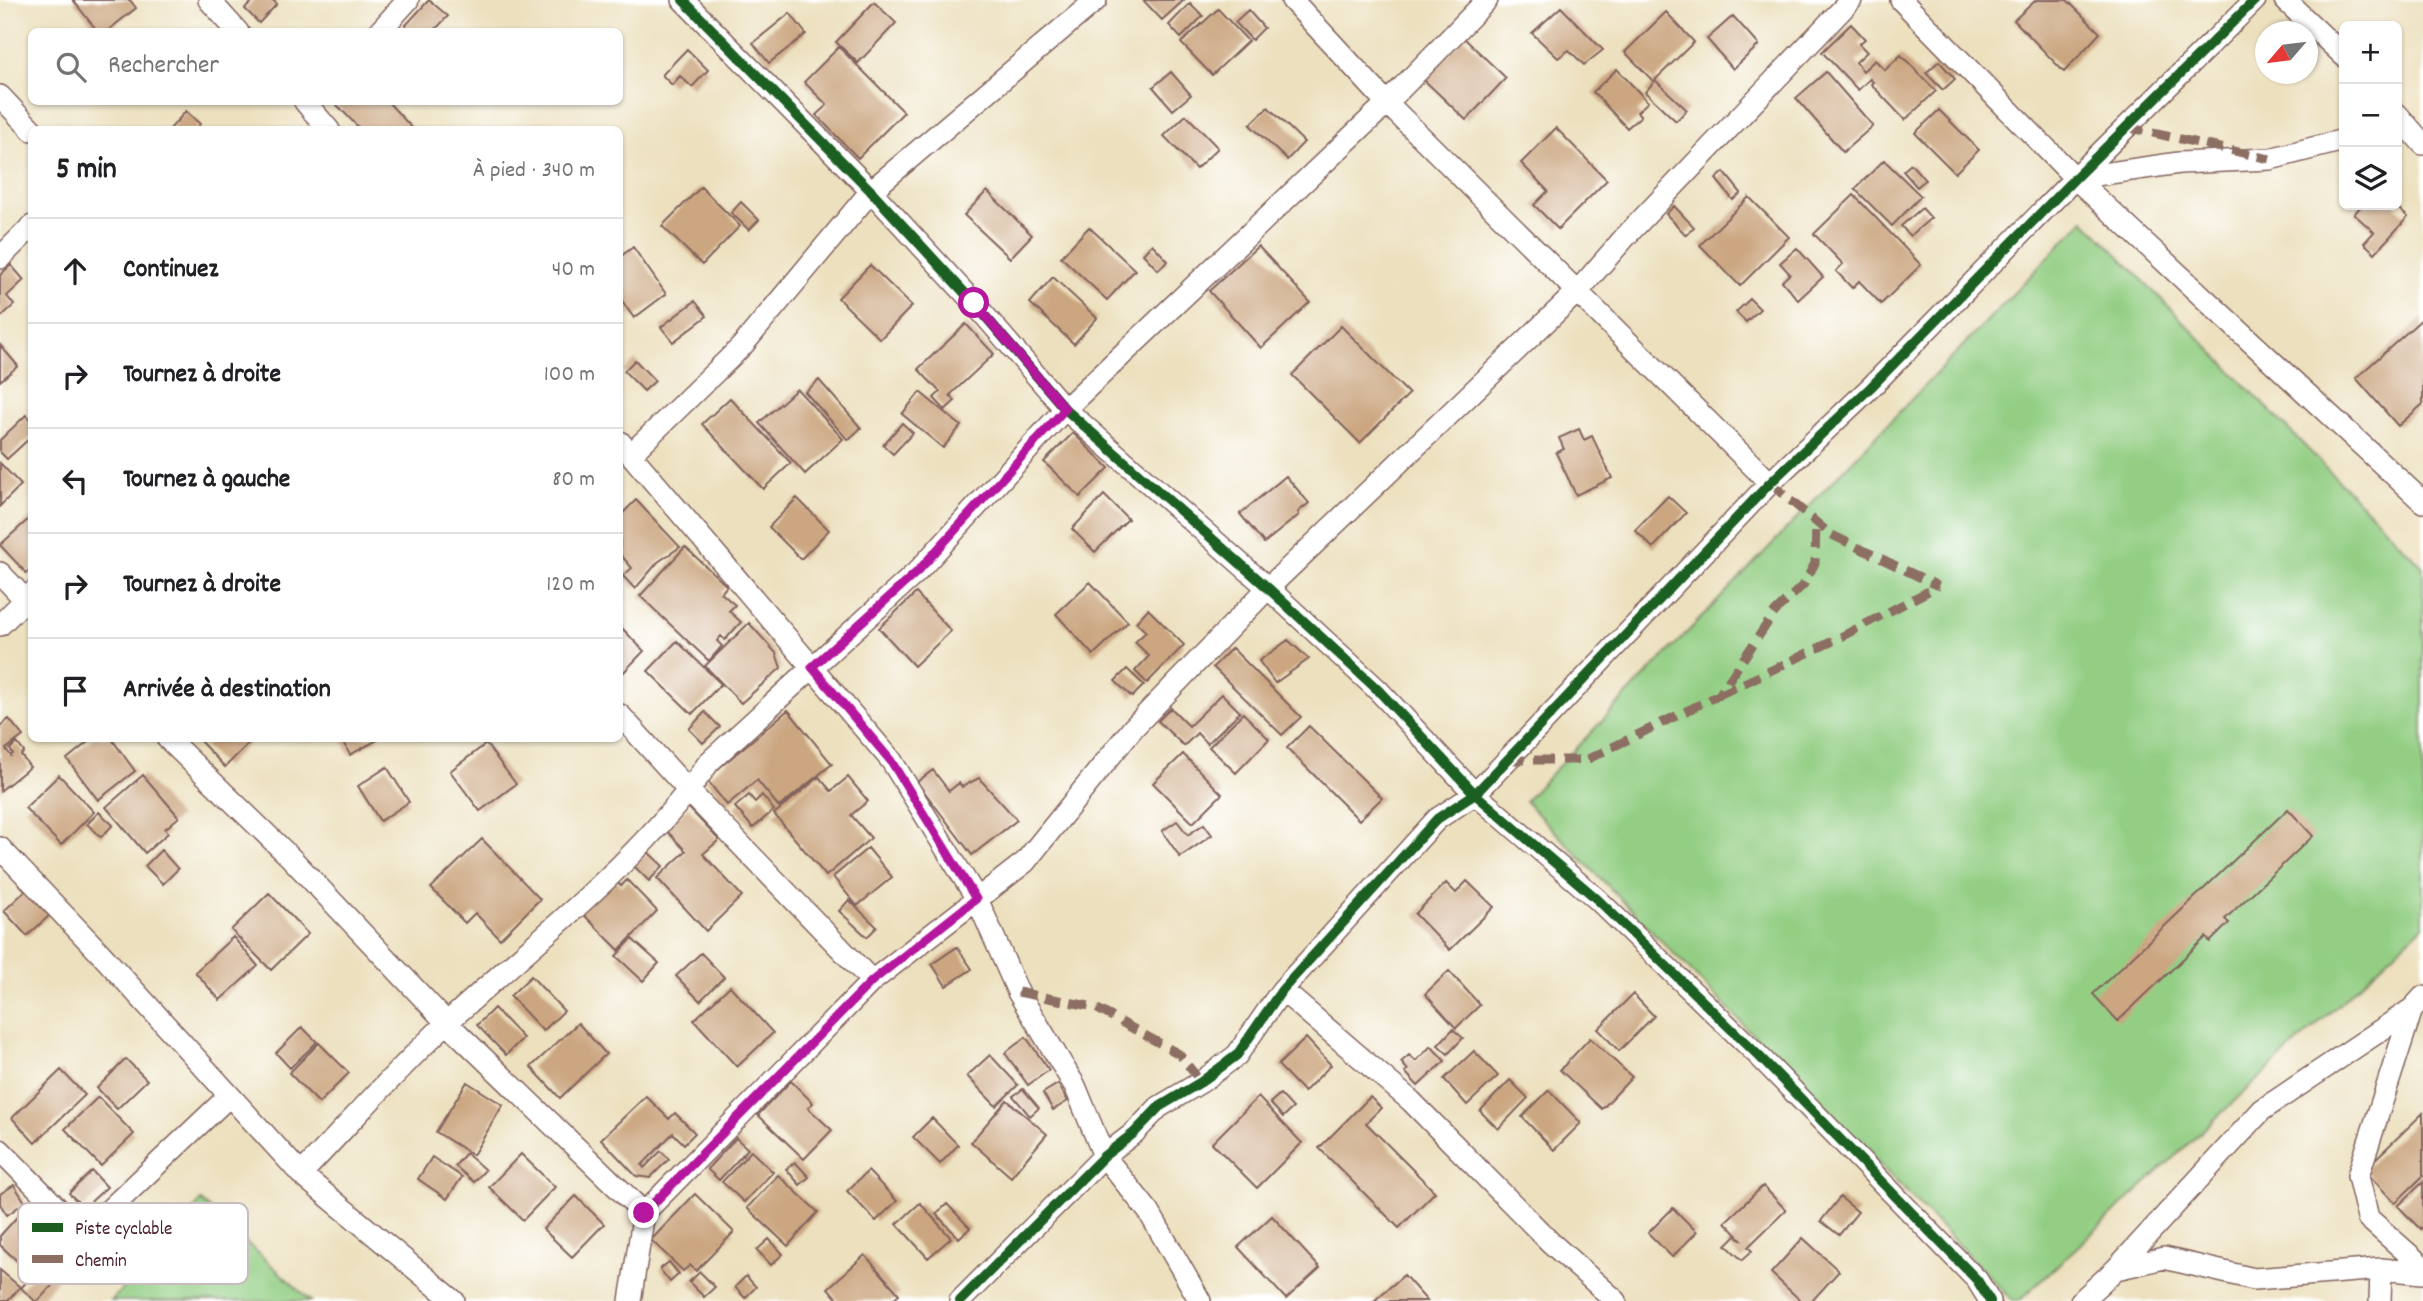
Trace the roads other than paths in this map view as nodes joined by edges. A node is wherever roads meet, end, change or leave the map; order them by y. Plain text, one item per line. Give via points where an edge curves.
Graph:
1 (209, 0) edge
2 (408, 0) edge
3 (683, 0) edge
4 (1096, 0) edge
5 (1292, 0) edge
6 (1487, 0) edge
7 (1851, 0) edge
8 (1901, 0) edge
9 (2255, 0) edge
10 (2285, 0) edge
11 (234, 28) edge
12 (383, 28) edge
13 (2339, 51) edge
14 (0, 96) edge
15 (1387, 103) junction
16 (308, 105) edge
17 (28, 126) edge
18 (326, 126) edge
19 (2339, 142) edge
20 (2076, 178) junction
21 (871, 191) junction
22 (28, 230) edge
23 (0, 258) edge
24 (1578, 290) junction
25 (1065, 409) junction
26 (625, 448) edge
27 (1770, 483) junction
28 (2423, 502) edge
29 (0, 573) edge
30 (1268, 588) junction
31 (28, 599) edge
32 (28, 601) edge
33 (0, 625) edge
34 (812, 667) junction
35 (623, 718) edge
36 (171, 742) edge
37 (689, 791) junction
38 (1475, 794) junction
39 (0, 848) edge
40 (976, 899) junction
41 (872, 981) junction
42 (1282, 990) junction
43 (2417, 1003) edge
44 (447, 1023) junction
45 (229, 1096) junction
46 (0, 1150) edge
47 (1104, 1156) junction
48 (300, 1174) junction
49 (52, 1203) edge
50 (116, 1203) edge
51 (644, 1213) junction
52 (2116, 1269) junction
53 (2381, 1269) junction
54 (2423, 1270) edge
55 (454, 1301) edge
56 (631, 1301) edge
57 (960, 1301) edge
58 (1200, 1301) edge
59 (1616, 1301) edge
60 (1990, 1301) edge
61 (2081, 1301) edge
62 (2380, 1301) edge

1 - 11 street
2 - 12 street
3 - 21 street
4 - 21 street
5 - 15 street
6 - 15 street
7 - 24 street
8 - 20 street
9 - 20 street
10 - 13 street
14 - 17 street
15 - 24 street
15 - 25 street
16 - 18 street
19 - 20 street via 2270,159 2179,163
20 - 27 street
20 - 28 street
21 - 25 street
21 - 26 street via 742,346
22 - 23 street
24 - 27 street
24 - 30 street
25 - 30 street
25 - 34 street via 918,571
26 - 34 street
27 - 38 street
29 - 31 street
30 - 38 street via 1378,690
30 - 40 street via 1133,728 1025,862
32 - 33 street
34 - 37 street via 709,762
34 - 40 street via 891,761
35 - 37 street
36 - 44 street via 291,858
37 - 41 street
37 - 44 street via 622,863
38 - 42 street via 1437,819
38 - 60 street via 1597,899 1760,1057 1977,1280
39 - 45 street
40 - 41 street
40 - 47 street via 1018,992 1075,1086
41 - 51 street
42 - 47 street via 1237,1055 1159,1107
42 - 59 street via 1411,1101 1550,1242
43 - 52 street via 2262,1110
43 - 54 street via 2358,1176 2368,1218
44 - 48 street
44 - 51 street
45 - 48 street
45 - 50 street
46 - 49 street
47 - 57 street
47 - 58 street via 1149,1212
48 - 55 street
51 - 56 street
52 - 53 street via 2164,1258 2254,1279
52 - 61 street
53 - 54 street
53 - 62 street

